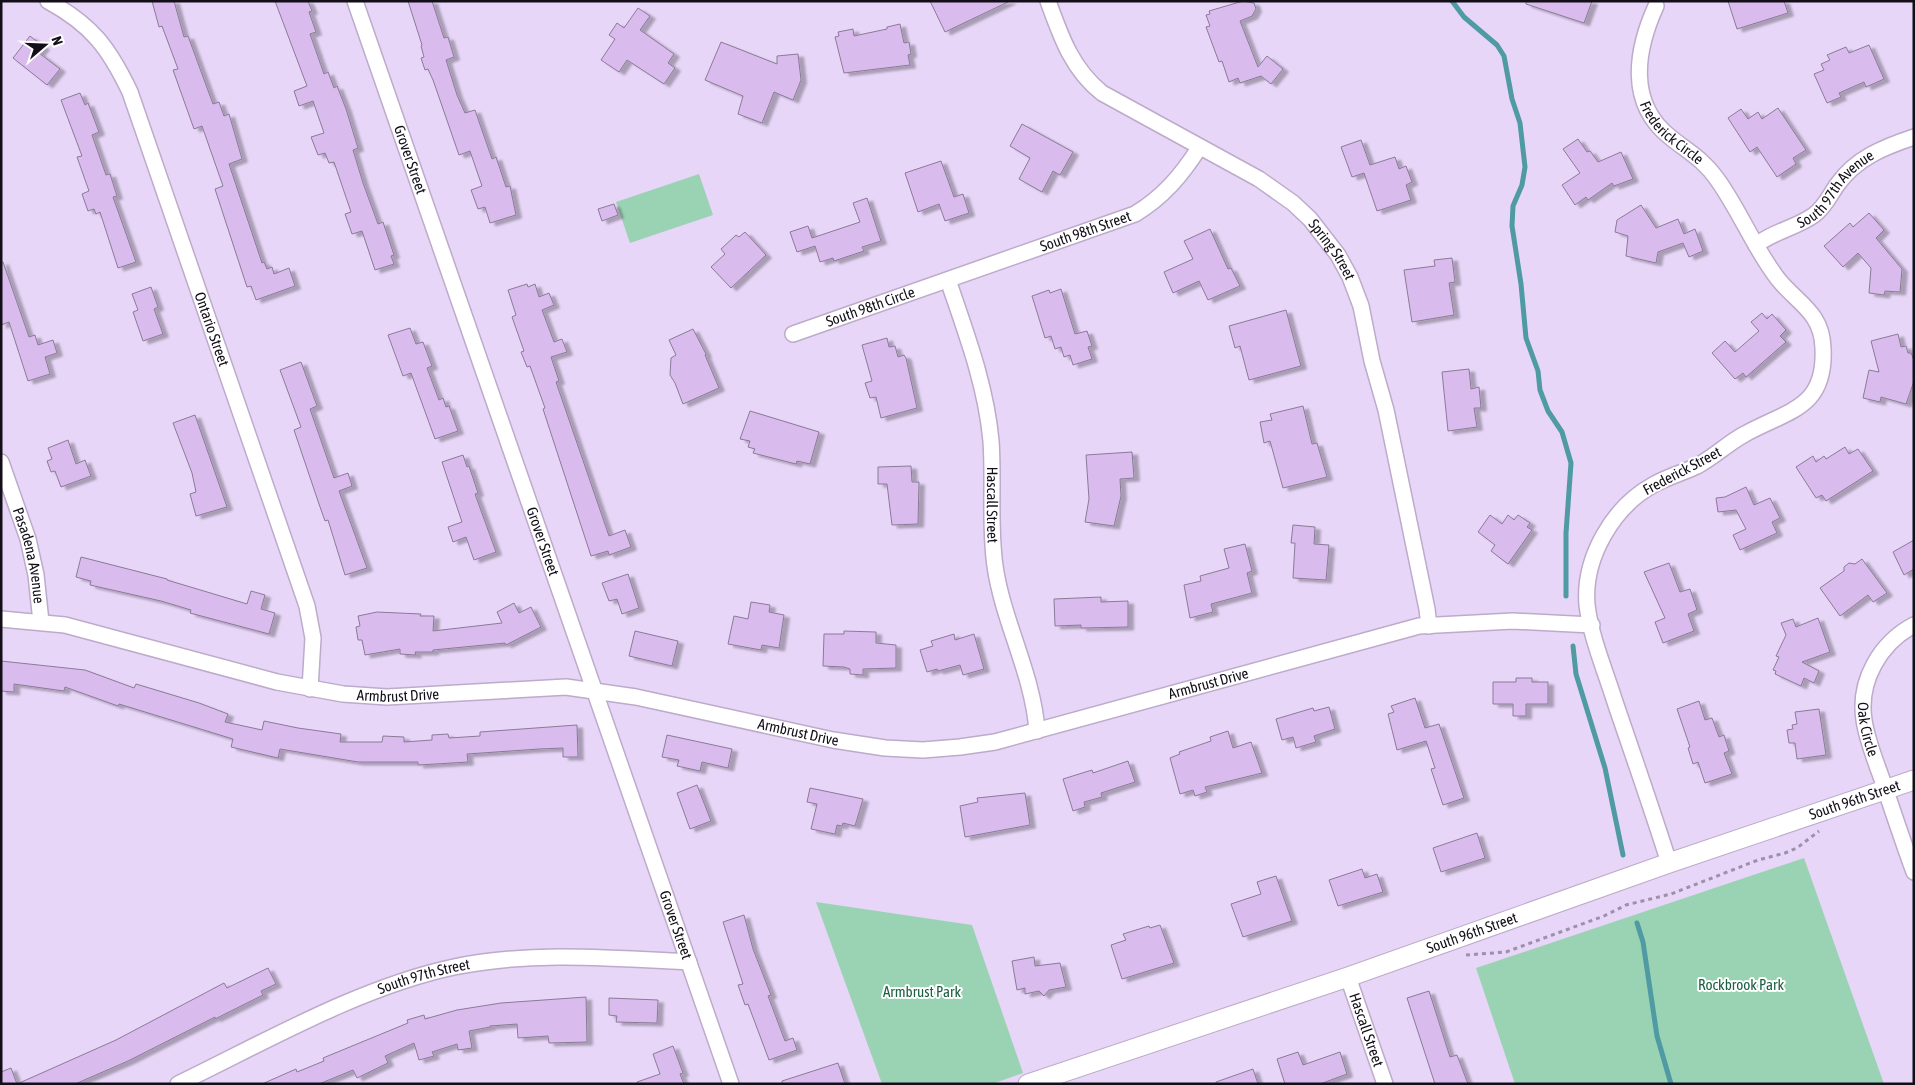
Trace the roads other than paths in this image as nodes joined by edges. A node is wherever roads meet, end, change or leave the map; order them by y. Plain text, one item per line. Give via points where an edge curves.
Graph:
1 (48, 1) edge
2 (355, 1) edge
3 (1048, 1) edge
4 (1656, 6) dead end
5 (1914, 137) edge
6 (1199, 148) junction
7 (1756, 244) junction
8 (948, 280) junction
9 (793, 334) dead end
10 (1, 462) edge
11 (1, 619) edge
12 (41, 622) junction
13 (1914, 625) edge
14 (1429, 626) junction
15 (1592, 626) junction
16 (310, 689) junction
17 (595, 691) junction
18 (1037, 731) junction
19 (1914, 780) edge
20 (1886, 790) junction
21 (1669, 863) junction
22 (1914, 872) edge
23 (689, 962) junction
24 (1348, 977) junction
25 (178, 1084) edge
26 (731, 1084) edge
27 (1028, 1084) edge
28 (1384, 1084) edge

1 - 16 street, Ontario Street via 96,36 115,61 130,92 307,606 313,638
2 - 17 street, Grover Street
3 - 6 street, Spring Street via 1067,52 1089,83 1102,94
4 - 7 street, Frederick Circle via 1646,28 1638,70 1648,112 1668,136 1706,164
5 - 7 street, South 97th Avenue via 1888,145 1863,159 1848,172 1816,214
6 - 8 street, South 98th Street via 1169,189 1135,214
6 - 14 street, Spring Street via 1259,179 1293,203 1325,236 1350,277 1361,306 1386,410
7 - 15 street, Frederick Street via 1781,283 1804,304 1820,328 1823,363 1816,389 1794,412 1748,432 1712,457 1651,485 1628,502 1603,535 1592,566 1587,604
8 - 9 street, South 98th Circle
8 - 18 street, Hascall Street via 986,399 991,442 991,526 995,566 1004,608 1034,704
10 - 12 street, Pasadena Avenue via 28,539
11 - 12 street, Armbrust Drive
12 - 16 street, Armbrust Drive via 65,625
13 - 20 street, Oak Circle via 1893,639 1878,656 1864,694 1866,728
14 - 15 street, Armbrust Drive via 1513,621
14 - 18 street, Armbrust Drive via 1419,626
15 - 21 street, Frederick Street
16 - 17 street, Armbrust Drive via 387,697 566,687
17 - 18 street, Armbrust Drive via 884,748 960,747
17 - 23 street, Grover Street
19 - 20 street, South 96th Street
20 - 21 street, South 96th Street
20 - 22 street
21 - 24 street, South 96th Street
23 - 25 street, South 97th Street via 542,957 454,967 367,994
23 - 26 street, Grover Street
24 - 27 street, South 96th Street
24 - 28 street, Hascall Street

